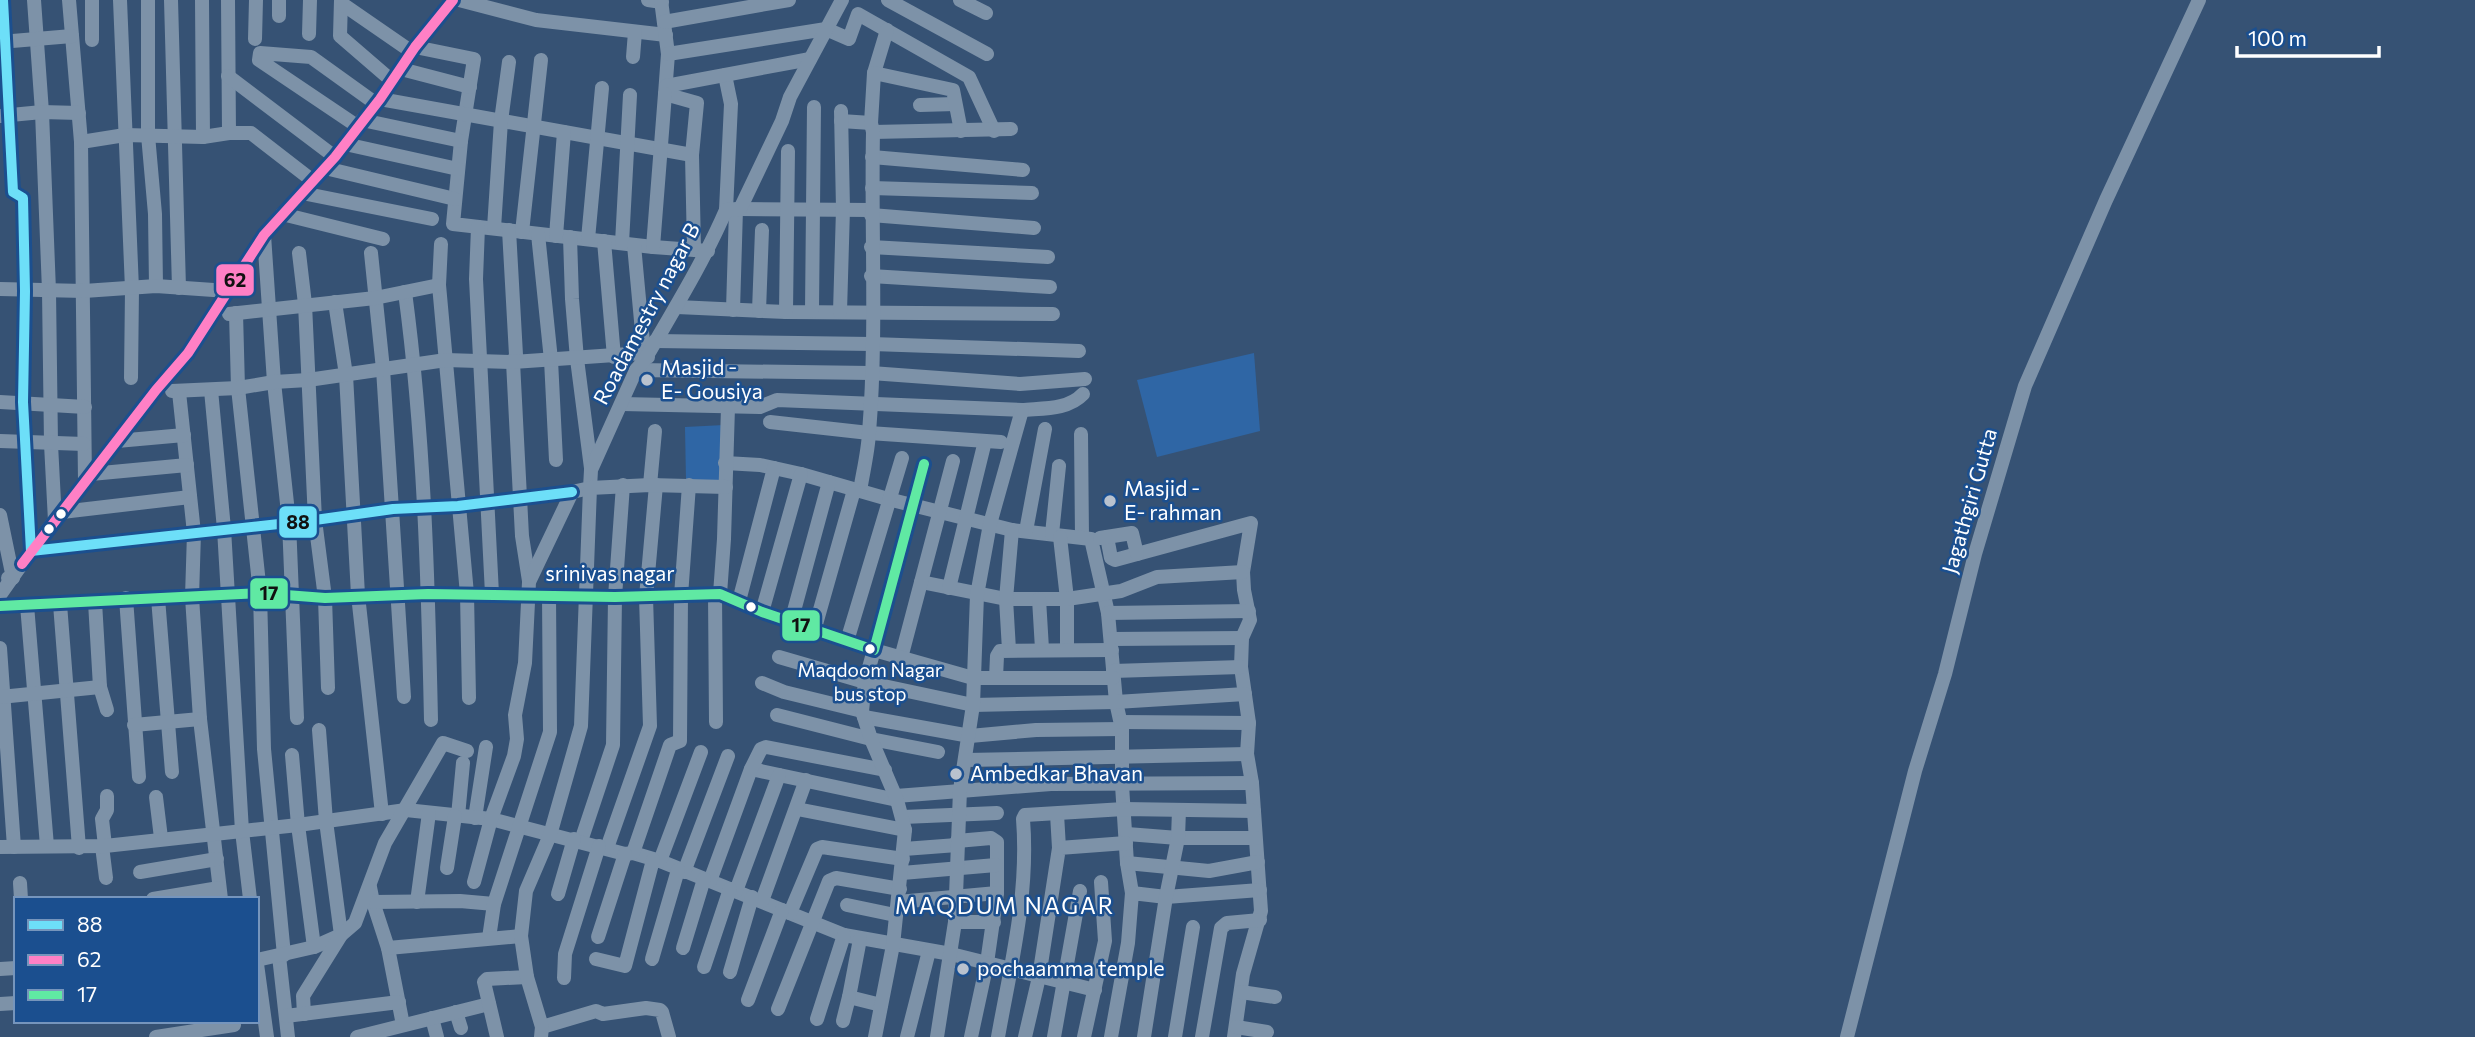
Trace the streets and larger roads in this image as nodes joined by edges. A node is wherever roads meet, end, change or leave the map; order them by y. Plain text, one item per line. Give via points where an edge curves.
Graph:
1 (4, 0) edge
2 (34, 0) edge
3 (69, 0) edge
4 (92, 0) edge
5 (120, 0) edge
6 (148, 0) edge
7 (172, 0) edge
8 (202, 0) edge
9 (228, 0) edge
10 (256, 0) edge
11 (279, 0) edge
12 (310, 0) edge
13 (453, 0) edge
14 (789, 0) edge
15 (835, 0) edge
16 (842, 0) edge
17 (888, 0) edge
18 (960, 0) edge
19 (2199, 0) edge
20 (341, 1) edge
21 (657, 1) edge
22 (986, 13) dead end
23 (279, 16) dead end
24 (665, 29) junction
25 (826, 29) junction
26 (887, 30) junction
27 (635, 32) junction
28 (309, 34) dead end
29 (72, 36) junction
30 (36, 38) junction
31 (255, 39) dead end
32 (92, 40) dead end
33 (2, 41) edge
34 (413, 50) junction
35 (668, 54) junction
36 (987, 54) dead end
37 (632, 57) dead end
38 (810, 59) junction
39 (541, 60) dead end
40 (509, 62) dead end
41 (874, 73) junction
42 (396, 75) junction
43 (724, 75) junction
44 (228, 76) junction
45 (470, 87) junction
46 (602, 88) dead end
47 (666, 90) junction
48 (630, 95) dead end
49 (377, 101) junction
50 (955, 104) junction
51 (920, 105) dead end
52 (814, 107) dead end
53 (42, 112) junction
54 (79, 113) junction
55 (467, 115) junction
56 (5, 116) edge
57 (501, 121) junction
58 (360, 123) junction
59 (533, 127) junction
60 (872, 127) junction
61 (1010, 129) dead end
62 (961, 131) junction
63 (994, 131) junction
64 (564, 132) junction
65 (229, 133) junction
66 (125, 135) junction
67 (148, 135) junction
68 (175, 136) junction
69 (203, 137) junction
70 (597, 138) junction
71 (461, 141) junction
72 (82, 142) junction
73 (345, 144) junction
74 (626, 144) junction
75 (660, 149) junction
76 (788, 151) dead end
77 (692, 155) junction
78 (335, 157) junction
79 (872, 157) junction
80 (325, 168) junction
81 (458, 169) junction
82 (1023, 170) dead end
83 (313, 181) junction
84 (872, 188) junction
85 (302, 193) junction
86 (1032, 193) dead end
87 (455, 199) junction
88 (789, 208) junction
89 (734, 209) junction
90 (814, 209) junction
91 (843, 209) junction
92 (871, 212) junction
93 (282, 214) junction
94 (432, 219) dead end
95 (478, 226) junction
96 (1034, 228) dead end
97 (508, 230) junction
98 (762, 230) dead end
99 (538, 234) junction
100 (264, 235) junction
101 (563, 236) junction
102 (383, 239) dead end
103 (588, 239) junction
104 (604, 241) junction
105 (441, 244) dead end
106 (628, 244) junction
107 (653, 247) junction
108 (872, 247) junction
109 (701, 250) junction
110 (299, 253) dead end
111 (371, 253) dead end
112 (1048, 257) dead end
113 (871, 276) junction
114 (439, 285) junction
115 (156, 286) junction
116 (1050, 287) dead end
117 (179, 288) junction
118 (0, 289) edge
119 (132, 289) junction
120 (25, 291) junction
121 (84, 291) junction
122 (228, 291) junction
123 (49, 292) junction
124 (405, 292) junction
125 (375, 298) junction
126 (335, 302) junction
127 (305, 304) junction
128 (677, 307) junction
129 (269, 308) junction
130 (733, 310) junction
131 (759, 311) junction
132 (812, 311) junction
133 (873, 311) junction
134 (786, 312) junction
135 (840, 312) junction
136 (236, 313) junction
137 (1053, 314) dead end
138 (213, 315) junction
139 (655, 341) junction
140 (872, 344) junction
141 (1079, 351) dead end
142 (646, 355) junction
143 (614, 357) junction
144 (577, 359) junction
145 (446, 360) junction
146 (551, 360) junction
147 (513, 362) junction
148 (480, 363) junction
149 (415, 364) junction
150 (383, 369) junction
151 (636, 370) junction
152 (871, 373) junction
153 (346, 375) junction
154 (131, 378) dead end
155 (308, 380) junction
156 (274, 382) junction
157 (238, 388) junction
158 (156, 390) junction
159 (211, 390) junction
160 (178, 392) junction
161 (0, 402) edge
162 (23, 402) junction
163 (51, 403) junction
164 (870, 403) junction
165 (622, 404) junction
166 (85, 407) junction
167 (728, 407) junction
168 (1022, 410) junction
169 (770, 422) dead end
170 (1045, 429) dead end
171 (655, 431) dead end
172 (869, 433) junction
173 (1081, 434) dead end
174 (184, 435) junction
175 (0, 441) edge
176 (117, 441) junction
177 (985, 441) junction
178 (25, 442) junction
179 (1000, 442) dead end
180 (51, 444) junction
181 (84, 444) junction
182 (902, 458) dead end
183 (556, 460) dead end
184 (954, 461) dead end
185 (725, 463) junction
186 (924, 464) dead end
187 (187, 465) junction
188 (1059, 466) dead end
189 (774, 468) junction
190 (591, 470) junction
191 (801, 474) junction
192 (88, 477) junction
193 (829, 482) junction
194 (623, 485) junction
195 (653, 485) junction
196 (689, 485) junction
197 (726, 487) junction
198 (590, 488) junction
199 (857, 490) junction
200 (572, 492) junction
201 (190, 497) junction
202 (520, 499) junction
203 (888, 499) junction
204 (486, 502) junction
205 (458, 506) junction
206 (914, 506) junction
207 (393, 509) junction
208 (425, 509) junction
209 (941, 512) junction
210 (0, 515) edge
211 (353, 515) junction
212 (59, 516) junction
213 (966, 518) junction
214 (315, 520) junction
215 (289, 522) junction
216 (990, 524) junction
217 (252, 527) junction
218 (223, 529) junction
219 (1019, 531) junction
220 (194, 533) junction
221 (1056, 535) junction
222 (1107, 537) junction
223 (1087, 538) junction
224 (31, 551) junction
225 (1137, 555) junction
226 (1243, 572) junction
227 (6, 579) edge
228 (921, 582) junction
229 (949, 588) junction
230 (528, 589) junction
231 (260, 593) junction
232 (228, 594) junction
233 (428, 594) junction
234 (467, 594) junction
235 (492, 594) junction
236 (717, 594) junction
237 (0, 595) edge
238 (358, 595) junction
239 (549, 595) junction
240 (977, 595) junction
241 (1102, 595) junction
242 (291, 596) junction
243 (396, 596) junction
244 (584, 596) junction
245 (681, 596) junction
246 (192, 597) junction
247 (614, 597) junction
248 (646, 597) junction
249 (126, 598) junction
250 (158, 598) junction
251 (325, 598) junction
252 (1006, 599) junction
253 (1039, 599) junction
254 (1067, 599) junction
255 (738, 601) junction
256 (95, 602) junction
257 (60, 604) junction
258 (27, 605) junction
259 (0, 606) edge
260 (1249, 611) junction
261 (762, 612) junction
262 (1108, 613) junction
263 (791, 622) junction
264 (814, 631) junction
265 (1242, 638) junction
266 (847, 641) junction
267 (1111, 644) junction
268 (0, 648) edge
269 (1042, 649) junction
270 (1067, 649) junction
271 (874, 650) junction
272 (1009, 650) junction
273 (779, 657) dead end
274 (901, 658) junction
275 (1241, 667) junction
276 (1113, 674) junction
277 (973, 678) junction
278 (996, 678) junction
279 (865, 682) junction
280 (762, 683) dead end
281 (100, 687) junction
282 (328, 688) dead end
283 (65, 691) junction
284 (33, 694) junction
285 (1245, 694) junction
286 (1, 697) edge
287 (404, 697) dead end
288 (469, 698) dead end
289 (1116, 702) junction
290 (973, 705) junction
291 (107, 710) dead end
292 (863, 714) junction
293 (777, 715) dead end
294 (297, 718) dead end
295 (200, 719) junction
296 (431, 720) dead end
297 (168, 721) junction
298 (716, 722) dead end
299 (1249, 723) junction
300 (134, 725) junction
301 (1121, 725) junction
302 (319, 730) dead end
303 (970, 736) junction
304 (871, 739) junction
305 (485, 747) dead end
306 (701, 752) dead end
307 (938, 752) dead end
308 (1247, 754) junction
309 (292, 755) dead end
310 (728, 756) dead end
311 (1124, 757) junction
312 (966, 760) junction
313 (751, 769) junction
314 (885, 770) junction
315 (172, 772) dead end
316 (779, 775) junction
317 (139, 777) dead end
318 (806, 780) junction
319 (1252, 783) junction
320 (1122, 785) junction
321 (960, 790) junction
322 (107, 796) dead end
323 (156, 797) dead end
324 (896, 798) junction
325 (797, 809) junction
326 (1124, 809) junction
327 (406, 810) junction
328 (1179, 810) junction
329 (1254, 811) junction
330 (429, 813) junction
331 (997, 813) dead end
332 (382, 814) junction
333 (1058, 814) junction
334 (960, 815) junction
335 (457, 816) junction
336 (475, 818) junction
337 (491, 819) junction
338 (326, 821) junction
339 (904, 824) junction
340 (298, 825) junction
341 (521, 826) junction
342 (271, 827) junction
343 (242, 831) junction
344 (214, 833) junction
345 (550, 835) junction
346 (161, 838) junction
347 (1178, 838) junction
348 (1255, 838) junction
349 (1126, 839) junction
350 (577, 841) junction
351 (957, 843) junction
352 (47, 846) junction
353 (103, 846) junction
354 (7, 847) edge
355 (603, 847) junction
356 (79, 848) junction
357 (1059, 848) junction
358 (629, 854) junction
359 (216, 859) junction
360 (903, 860) junction
361 (656, 861) junction
362 (1258, 862) junction
363 (1127, 863) junction
364 (996, 865) junction
365 (447, 868) dead end
366 (956, 868) junction
367 (1173, 868) junction
368 (681, 871) junction
369 (140, 872) dead end
370 (106, 878) dead end
371 (707, 880) junction
372 (1101, 881) dead end
373 (474, 882) dead end
374 (20, 883) dead end
375 (370, 887) junction
376 (733, 890) junction
377 (1260, 890) junction
378 (1080, 891) dead end
379 (220, 893) edge
380 (997, 893) junction
381 (1132, 893) junction
382 (558, 894) dead end
383 (955, 896) junction
384 (21, 897) edge
385 (175, 897) edge
386 (250, 897) edge
387 (1166, 897) junction
388 (757, 899) junction
389 (373, 902) junction
390 (417, 902) junction
391 (898, 902) junction
392 (494, 904) junction
393 (846, 905) dead end
394 (786, 912) junction
395 (1260, 920) junction
396 (813, 922) junction
397 (955, 922) junction
398 (994, 922) junction
399 (1193, 927) dead end
400 (341, 935) junction
401 (844, 935) junction
402 (521, 936) junction
403 (598, 937) dead end
404 (489, 938) junction
405 (860, 939) junction
406 (893, 946) junction
407 (314, 947) junction
408 (388, 948) junction
409 (683, 948) dead end
410 (929, 951) junction
411 (951, 954) junction
412 (281, 955) junction
413 (596, 959) dead end
414 (652, 959) dead end
415 (259, 961) edge
416 (987, 963) junction
417 (704, 967) dead end
418 (1010, 969) junction
419 (730, 972) dead end
420 (259, 977) edge
421 (527, 977) junction
422 (1039, 977) junction
423 (564, 978) dead end
424 (1063, 983) junction
425 (1095, 990) junction
426 (1241, 992) junction
427 (1275, 997) dead end
428 (849, 998) junction
429 (748, 1000) dead end
430 (399, 1002) junction
431 (489, 1004) junction
432 (881, 1005) junction
433 (778, 1009) dead end
434 (456, 1012) junction
435 (304, 1014) junction
436 (286, 1016) junction
437 (432, 1018) junction
438 (817, 1018) dead end
439 (843, 1021) dead end
440 (403, 1025) junction
441 (234, 1028) edge
442 (461, 1028) dead end
443 (541, 1032) edge
444 (1235, 1032) edge
445 (1267, 1032) dead end
446 (156, 1037) edge
447 (267, 1037) edge
448 (288, 1037) edge
449 (357, 1037) edge
450 (437, 1037) edge
451 (497, 1037) edge
452 (669, 1037) edge
453 (875, 1037) edge
454 (907, 1037) edge
455 (937, 1037) edge
456 (971, 1037) edge
457 (998, 1037) edge
458 (1025, 1037) edge
459 (1054, 1037) edge
460 (1084, 1037) edge
461 (1111, 1037) edge
462 (1144, 1037) edge
463 (1175, 1037) edge
464 (1202, 1037) edge
465 (1847, 1037) edge

1 - 33 street
2 - 30 street
3 - 29 street
4 - 32 street
5 - 66 street
6 - 67 street
7 - 68 street
8 - 69 street
9 - 44 street
10 - 31 street
11 - 23 street
12 - 28 street
13 - 27 street via 536,20
13 - 34 street
14 - 24 street
15 - 16 street
16 - 25 street, Roadamestry nagar B
17 - 36 street
18 - 22 street
19 - 465 street, Jagathgiri Gutta via 2025,386 1915,771
20 - 34 street
20 - 42 street via 340,36
21 - 24 street
24 - 27 street
24 - 35 street
25 - 26 street via 849,38 858,14
25 - 35 street
25 - 38 street, Roadamestry nagar B
26 - 41 street
26 - 63 street via 968,77
27 - 37 street
29 - 30 street
29 - 54 street
30 - 33 street
30 - 53 street
33 - 56 street
34 - 42 street
34 - 45 street via 474,59
35 - 47 street
38 - 43 street
38 - 89 street, Roadamestry nagar B
39 - 59 street
40 - 57 street
41 - 50 street via 953,90
41 - 60 street
42 - 45 street
42 - 49 street
43 - 47 street
43 - 89 street via 731,104
44 - 65 street
44 - 78 street
45 - 55 street
46 - 70 street
47 - 75 street
47 - 77 street via 697,103
48 - 74 street
49 - 55 street
49 - 58 street
49 - 58 street via 311,57 260,53 259,60
50 - 51 street
50 - 62 street
52 - 90 street
53 - 54 street
53 - 56 street
53 - 123 street
54 - 72 street
55 - 57 street
55 - 71 street
56 - 120 street via 13,191 23,198
57 - 59 street
57 - 97 street
58 - 71 street
58 - 73 street
59 - 64 street
59 - 97 street
60 - 62 street
60 - 79 street
60 - 91 street via 841,116
61 - 63 street
62 - 63 street
64 - 70 street
64 - 101 street
65 - 69 street
65 - 83 street via 251,133
66 - 67 street
66 - 72 street
66 - 119 street
67 - 68 street
67 - 115 street
68 - 69 street
68 - 117 street
70 - 74 street
70 - 103 street
71 - 81 street
72 - 121 street
73 - 78 street
73 - 81 street
74 - 75 street
74 - 106 street
75 - 77 street
75 - 107 street
76 - 88 street
77 - 109 street
78 - 80 street
79 - 82 street
79 - 84 street
80 - 83 street
80 - 87 street
81 - 87 street
83 - 85 street
84 - 86 street
84 - 92 street
85 - 93 street
85 - 94 street
87 - 95 street via 453,224
88 - 89 street
88 - 90 street
88 - 134 street
89 - 109 street, Roadamestry nagar B
89 - 130 street
90 - 91 street
90 - 132 street
91 - 92 street
91 - 135 street
92 - 96 street
92 - 108 street
93 - 100 street
93 - 102 street
95 - 97 street
95 - 148 street
97 - 99 street
97 - 147 street
98 - 131 street
99 - 101 street
99 - 146 street
100 - 122 street
100 - 129 street
101 - 103 street
101 - 144 street
103 - 104 street
104 - 106 street
104 - 143 street
105 - 114 street
106 - 107 street
106 - 142 street
107 - 109 street
108 - 112 street
108 - 113 street
109 - 128 street, Roadamestry nagar B
110 - 127 street
111 - 125 street
113 - 116 street
113 - 133 street
114 - 124 street
114 - 145 street
115 - 117 street
115 - 119 street
117 - 122 street
118 - 120 street
119 - 121 street
119 - 154 street
120 - 123 street
120 - 162 street
121 - 123 street
121 - 166 street
122 - 138 street
123 - 163 street
124 - 125 street
124 - 149 street
125 - 126 street
125 - 150 street
126 - 127 street
126 - 153 street
127 - 129 street
127 - 155 street
128 - 130 street
128 - 139 street, Roadamestry nagar B
129 - 136 street
129 - 156 street
130 - 131 street
131 - 134 street
132 - 134 street
132 - 135 street
133 - 135 street
133 - 137 street
133 - 140 street
136 - 138 street
136 - 157 street
138 - 158 street
139 - 140 street
139 - 142 street, Roadamestry nagar B
140 - 141 street
140 - 152 street
142 - 143 street
142 - 151 street, Roadamestry nagar B
143 - 144 street
144 - 146 street
144 - 190 street
145 - 148 street
145 - 149 street
145 - 205 street
146 - 147 street
146 - 183 street
147 - 148 street
147 - 202 street
148 - 204 street
149 - 150 street
149 - 208 street
150 - 153 street
150 - 207 street
151 - 152 street
151 - 165 street, Roadamestry nagar B
152 - 164 street
152 - 168 street via 1084,387 1076,402
153 - 155 street
153 - 211 street
155 - 156 street
155 - 214 street
156 - 157 street
156 - 215 street
157 - 159 street
157 - 217 street
158 - 160 street
158 - 176 street
159 - 160 street
159 - 218 street
160 - 174 street
161 - 162 street
162 - 163 street
162 - 178 street
163 - 166 street
163 - 180 street
164 - 167 street via 777,400 760,407
164 - 168 street
164 - 172 street
165 - 167 street
165 - 190 street, Roadamestry nagar B
166 - 181 street
167 - 185 street
168 - 216 street
169 - 172 street
170 - 219 street
171 - 195 street
172 - 177 street
172 - 199 street
173 - 223 street
174 - 176 street
174 - 187 street
175 - 178 street
176 - 192 street
177 - 179 street
177 - 213 street
178 - 180 street
178 - 224 street
180 - 181 street
180 - 212 street
181 - 192 street
182 - 203 street
184 - 209 street
185 - 189 street
185 - 197 street
186 - 206 street
187 - 192 street
187 - 201 street
188 - 221 street
189 - 191 street
189 - 255 street
190 - 198 street, Roadamestry nagar B
191 - 193 street
191 - 261 street
192 - 212 street
193 - 199 street
193 - 263 street
194 - 195 street
194 - 198 street
194 - 247 street
195 - 196 street
195 - 248 street
196 - 197 street
196 - 245 street
197 - 236 street
198 - 200 street
198 - 244 street, Roadamestry nagar B
199 - 203 street
199 - 264 street
200 - 202 street
200 - 230 street
201 - 212 street
201 - 220 street
202 - 204 street
202 - 230 street
203 - 206 street
203 - 266 street
204 - 205 street
204 - 235 street
205 - 208 street
205 - 234 street
206 - 209 street
206 - 271 street
207 - 208 street
207 - 211 street
207 - 243 street
208 - 233 street
209 - 213 street
209 - 228 street
210 - 227 street
211 - 214 street
211 - 238 street
212 - 224 street
213 - 216 street
213 - 229 street
214 - 215 street
214 - 251 street
215 - 217 street
215 - 242 street
216 - 219 street
216 - 240 street
217 - 218 street
217 - 231 street
218 - 220 street
218 - 232 street
219 - 221 street
219 - 252 street
220 - 224 street
220 - 246 street
221 - 223 street
221 - 254 street
222 - 223 street
222 - 225 street via 1132,533
222 - 225 street via 1112,560
223 - 241 street
224 - 227 street
225 - 226 street via 1251,523
226 - 241 street via 1157,577
226 - 260 street
227 - 237 street
228 - 229 street
228 - 274 street
229 - 240 street
230 - 235 street, srinivas nagar
230 - 239 street, srinivas nagar
230 - 337 street via 525,663 515,715 517,739
231 - 232 street, srinivas nagar
231 - 242 street, srinivas nagar
231 - 342 street
232 - 246 street, srinivas nagar
232 - 343 street
233 - 234 street, srinivas nagar
233 - 243 street, srinivas nagar
233 - 296 street
234 - 235 street, srinivas nagar
234 - 288 street
236 - 245 street, srinivas nagar
236 - 255 street, srinivas nagar
236 - 298 street
238 - 243 street, srinivas nagar
238 - 251 street, srinivas nagar
238 - 332 street
239 - 244 street, srinivas nagar
239 - 341 street via 550,732
240 - 252 street
240 - 277 street
241 - 254 street
241 - 262 street
242 - 251 street, srinivas nagar
242 - 294 street
243 - 287 street
244 - 247 street, srinivas nagar
244 - 345 street, Roadamestry nagar B via 581,726
245 - 248 street, srinivas nagar
245 - 358 street via 680,741 670,745
246 - 250 street, srinivas nagar
246 - 295 street
247 - 248 street, srinivas nagar
247 - 350 street via 613,745
248 - 355 street via 650,726
249 - 250 street, srinivas nagar
249 - 256 street, srinivas nagar
249 - 300 street
250 - 297 street
251 - 282 street
252 - 253 street
252 - 272 street
253 - 254 street
253 - 269 street
254 - 270 street
255 - 261 street, srinivas nagar
256 - 257 street, srinivas nagar
256 - 281 street
257 - 258 street, srinivas nagar
257 - 283 street
258 - 259 street, srinivas nagar
258 - 284 street
260 - 262 street
260 - 265 street
261 - 263 street, srinivas nagar
262 - 267 street
263 - 264 street, srinivas nagar
264 - 266 street, srinivas nagar
265 - 267 street
265 - 275 street
266 - 271 street, srinivas nagar
267 - 270 street
267 - 276 street
268 - 286 street
269 - 270 street
269 - 272 street
271 - 274 street, srinivas nagar
271 - 279 street
272 - 278 street via 998,652
273 - 279 street
274 - 277 street, srinivas nagar
275 - 276 street, srinivas nagar
275 - 285 street
276 - 278 street, srinivas nagar
276 - 289 street
277 - 278 street, srinivas nagar
277 - 290 street
279 - 290 street
279 - 292 street
280 - 292 street
281 - 283 street
281 - 291 street
283 - 284 street
283 - 356 street
284 - 286 street
284 - 352 street
285 - 289 street
285 - 299 street
286 - 354 street
289 - 290 street
289 - 301 street
290 - 303 street
292 - 303 street
292 - 304 street
293 - 304 street
295 - 297 street
295 - 344 street
297 - 300 street
297 - 315 street
299 - 301 street
299 - 308 street
300 - 317 street
301 - 303 street
301 - 311 street
302 - 338 street
303 - 312 street
304 - 307 street
304 - 314 street
305 - 336 street
306 - 361 street
308 - 311 street
308 - 319 street
309 - 340 street
310 - 368 street
311 - 312 street
311 - 320 street
312 - 321 street
313 - 314 street via 766,747
313 - 316 street
313 - 371 street
314 - 324 street
316 - 318 street
316 - 376 street
318 - 324 street
318 - 325 street
319 - 320 street
319 - 329 street
320 - 321 street
320 - 326 street
321 - 324 street
321 - 334 street
322 - 353 street
323 - 346 street
324 - 339 street
325 - 339 street
325 - 388 street
326 - 328 street
326 - 333 street
326 - 349 street
327 - 330 street
327 - 332 street
327 - 335 street via 443,743 465,757
327 - 375 street via 385,843
328 - 329 street
328 - 347 street
329 - 348 street
330 - 335 street
330 - 390 street
331 - 334 street
332 - 338 street
333 - 357 street
333 - 418 street via 1030,814 1023,819 1026,855
334 - 339 street
334 - 351 street
335 - 336 street
335 - 365 street
336 - 337 street
337 - 341 street
337 - 373 street
338 - 340 street
338 - 400 street
339 - 360 street
340 - 342 street
340 - 407 street
341 - 345 street
341 - 392 street
342 - 343 street
342 - 412 street
343 - 344 street
343 - 386 street
344 - 346 street
344 - 359 street
345 - 350 street
345 - 402 street, Roadamestry nagar B via 526,891
346 - 353 street
347 - 348 street
347 - 349 street
347 - 367 street
348 - 362 street
349 - 357 street
349 - 363 street
350 - 355 street
350 - 382 street
351 - 360 street
351 - 364 street via 995,839
351 - 366 street
352 - 354 street
352 - 356 street
353 - 356 street
353 - 370 street
355 - 358 street
355 - 423 street via 565,954
357 - 422 street
358 - 361 street
358 - 403 street
359 - 369 street
359 - 379 street
360 - 366 street
360 - 391 street
360 - 394 street via 817,849
361 - 368 street
361 - 413 street via 625,966
362 - 367 street via 1209,871
362 - 377 street
363 - 367 street
363 - 381 street
364 - 366 street
364 - 380 street
366 - 383 street
367 - 387 street
368 - 371 street
368 - 414 street
371 - 376 street
371 - 409 street
372 - 425 street via 1105,941
374 - 384 street
375 - 389 street
375 - 400 street via 355,923
376 - 388 street
376 - 417 street
377 - 387 street
377 - 395 street
378 - 424 street
379 - 385 street
380 - 383 street
380 - 398 street
381 - 387 street
381 - 461 street
383 - 391 street
383 - 397 street
387 - 462 street
388 - 394 street
388 - 419 street
389 - 390 street
389 - 408 street
390 - 392 street
391 - 393 street
391 - 396 street via 853,880 832,879
391 - 406 street
392 - 404 street
394 - 396 street
394 - 429 street
395 - 426 street
395 - 464 street via 1227,923 1221,928
396 - 401 street
396 - 433 street
397 - 398 street
397 - 411 street
398 - 416 street
399 - 463 street
400 - 407 street
400 - 435 street via 303,996
401 - 405 street
401 - 438 street
402 - 404 street
402 - 421 street, Roadamestry nagar B
404 - 408 street
405 - 406 street
405 - 428 street
406 - 410 street
406 - 432 street
407 - 412 street
408 - 430 street
410 - 411 street
410 - 454 street
411 - 416 street
411 - 455 street
412 - 415 street
412 - 436 street
416 - 418 street
416 - 456 street
418 - 422 street
418 - 457 street
420 - 447 street
421 - 431 street via 487,979 484,986
421 - 443 street, Roadamestry nagar B
422 - 424 street
422 - 458 street
424 - 425 street
424 - 459 street
425 - 460 street
426 - 427 street
426 - 444 street
428 - 432 street
428 - 439 street
430 - 435 street
430 - 440 street
431 - 434 street
431 - 451 street
432 - 453 street
434 - 437 street
434 - 442 street
435 - 436 street
436 - 448 street
437 - 440 street
437 - 450 street
440 - 449 street
441 - 446 street
443 - 452 street via 596,1012 652,1008 662,1012
444 - 445 street

